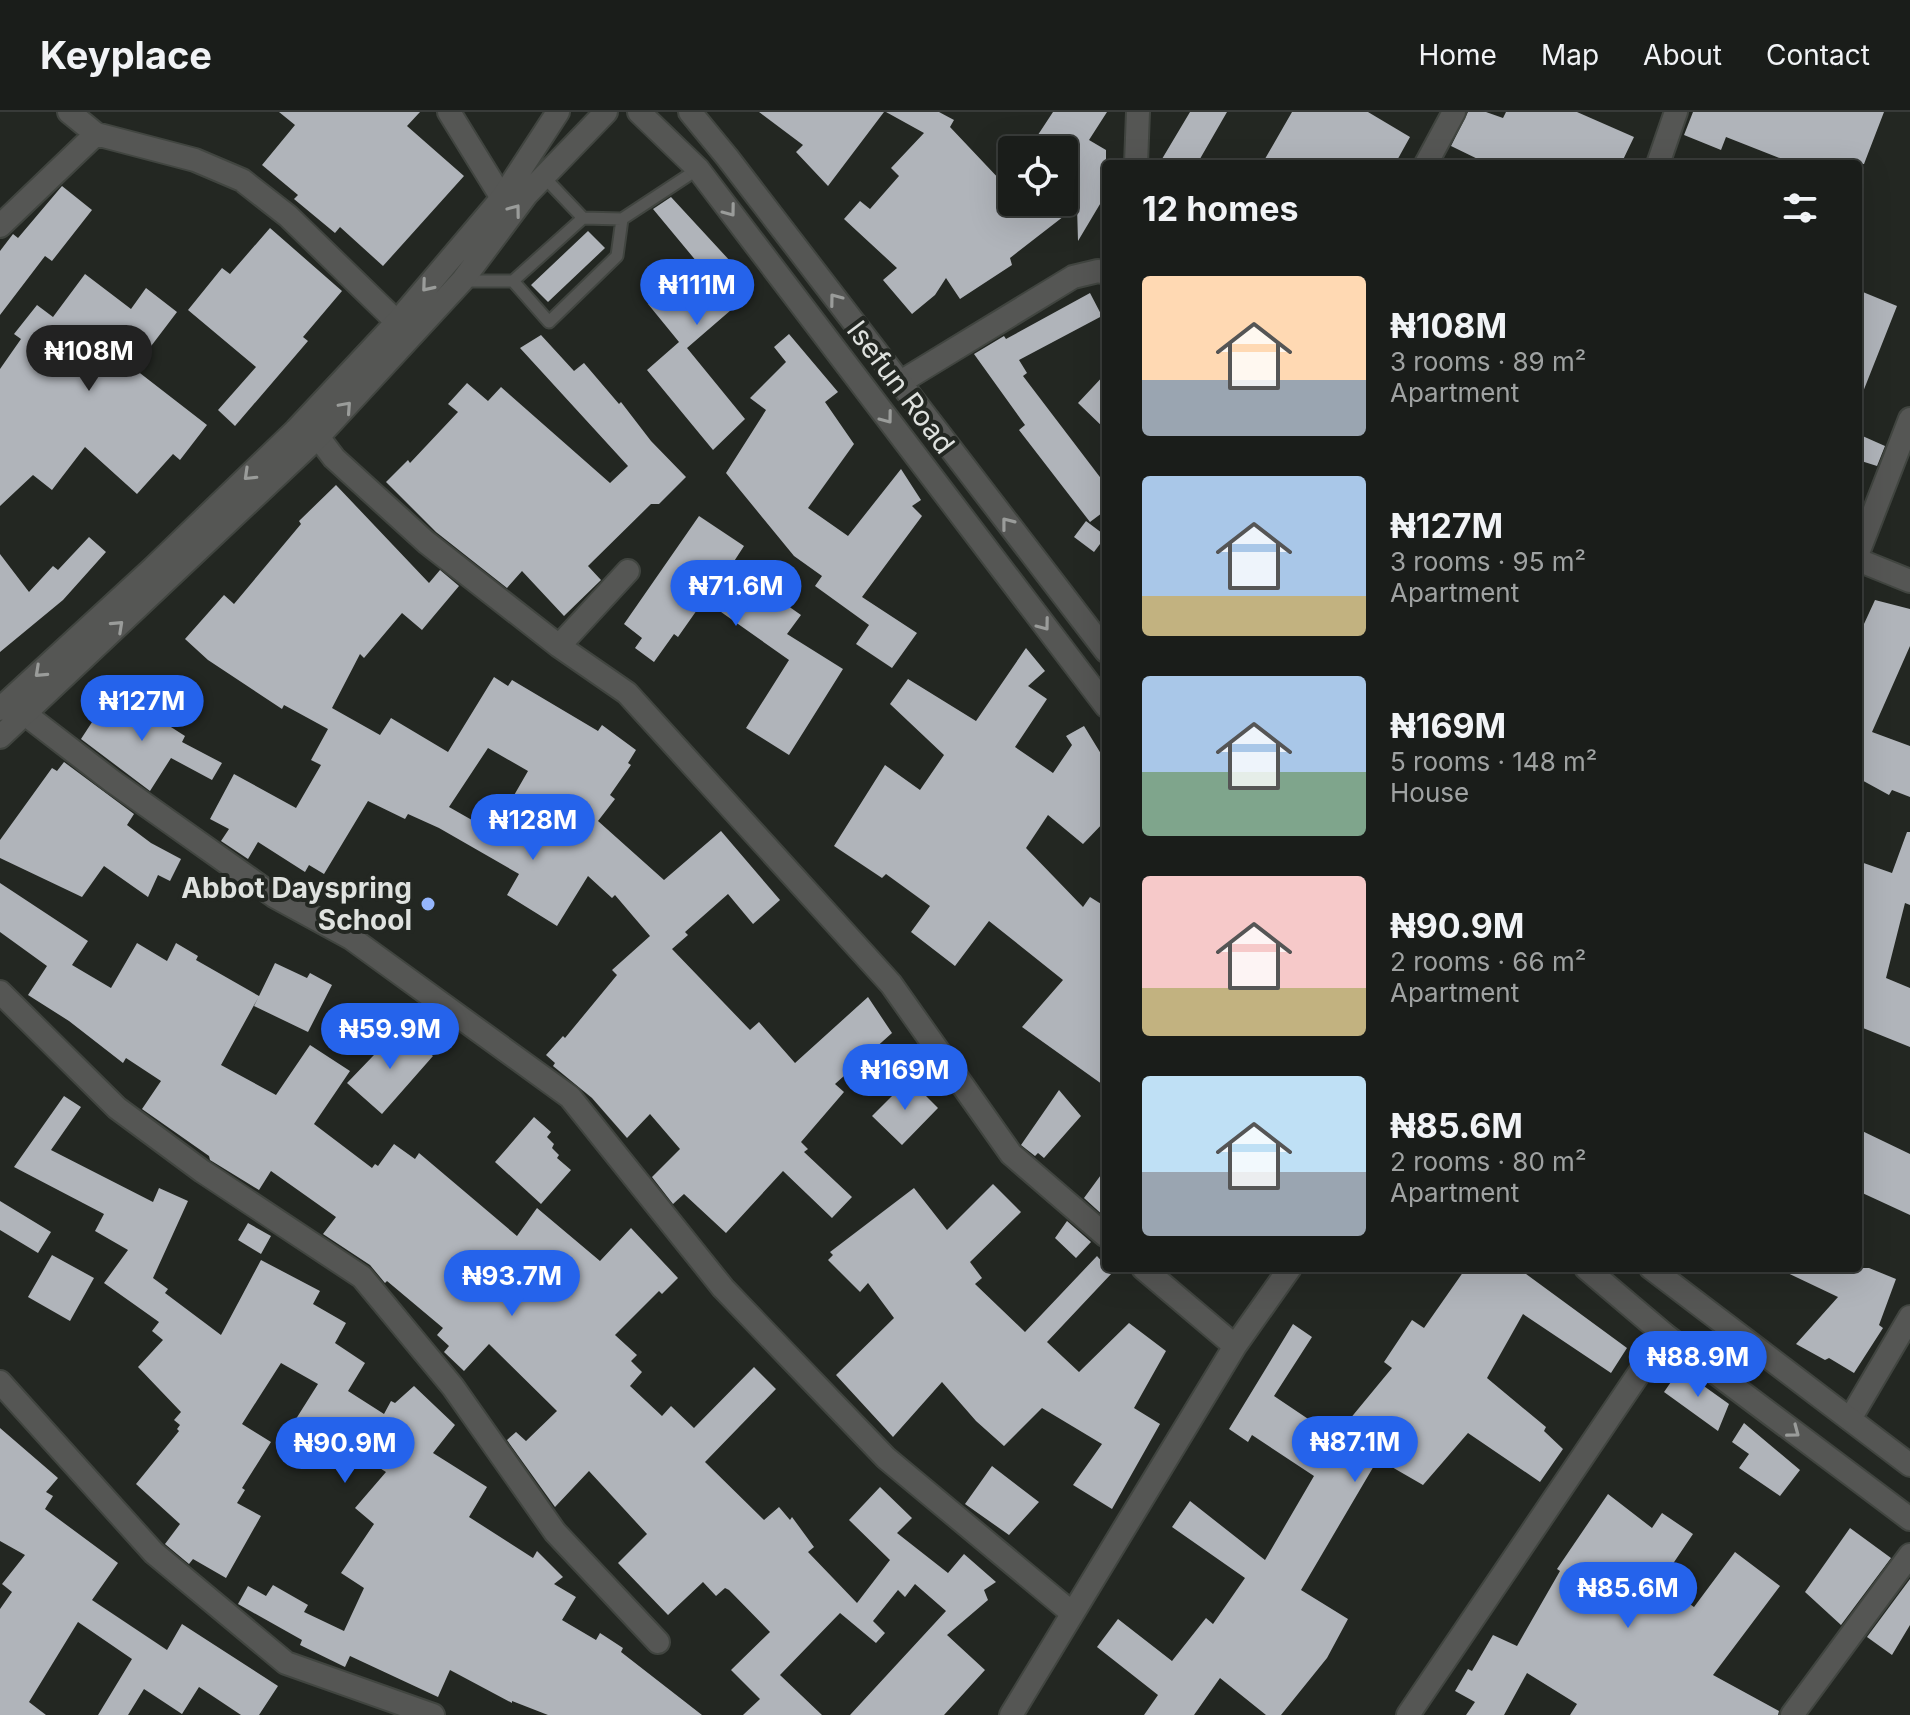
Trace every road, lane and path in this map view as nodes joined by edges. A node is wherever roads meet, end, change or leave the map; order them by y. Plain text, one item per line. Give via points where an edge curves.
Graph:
1 (69, 112) edge
2 (449, 112) edge
3 (558, 112) edge
4 (606, 112) edge
5 (639, 112) edge
6 (1138, 112) edge
7 (1454, 112) edge
8 (1676, 112) edge
9 (694, 114) edge
10 (96, 134) junction
11 (1136, 160) edge
12 (1428, 160) edge
13 (1659, 160) edge
14 (698, 169) junction
15 (544, 177) junction
16 (502, 198) junction
17 (583, 218) junction
18 (622, 219) junction
19 (0, 226) edge
20 (1102, 272) edge
21 (462, 281) junction
22 (513, 281) junction
23 (397, 322) junction
24 (899, 383) junction
25 (1910, 419) edge
26 (318, 437) junction
27 (1862, 543) edge
28 (1862, 562) edge
29 (628, 571) dead end
30 (1910, 581) edge
31 (559, 646) junction
32 (1102, 646) edge
33 (1102, 701) edge
34 (0, 709) edge
35 (25, 714) junction
36 (0, 737) edge
37 (0, 992) edge
38 (1102, 1233) edge
39 (1148, 1272) edge
40 (1287, 1272) edge
41 (1591, 1272) edge
42 (1656, 1272) edge
43 (1910, 1317) edge
44 (1665, 1335) junction
45 (1235, 1346) junction
46 (0, 1382) edge
47 (1850, 1419) junction
48 (1910, 1465) edge
49 (1910, 1519) edge
50 (1910, 1555) edge
51 (1072, 1613) junction
52 (658, 1642) dead end
53 (433, 1715) edge
54 (1011, 1715) edge
55 (1408, 1715) edge
56 (1792, 1715) edge

1 - 10 street
2 - 16 street
3 - 16 street
4 - 15 street
5 - 14 street, Isefun Road
6 - 11 street
7 - 12 street
8 - 13 street
24 -> 9 street, Isefun Road
10 - 19 street
10 - 23 street via 195,160 242,180 288,216
14 - 18 lane
14 -> 33 street, Isefun Road
15 - 17 lane
21 -> 15 street
16 -> 23 street
17 - 18 lane
17 - 22 lane
18 - 22 lane via 617,256 549,322
20 - 24 street via 1073,277
21 - 22 lane
26 -> 21 street
23 -> 34 street via 296,430
32 -> 24 street, Isefun Road
25 - 27 street
26 - 31 street via 426,542
35 -> 26 street
28 - 30 street
29 - 31 street
31 - 38 street via 627,693 891,984 1011,1154
35 - 36 street
35 - 51 street via 274,896 351,938 570,1097 723,1288 875,1447
37 - 52 street via 117,1108 362,1277 453,1387 555,1532
39 - 45 street
40 - 45 street
41 - 44 street
42 - 47 street
43 - 47 street
44 -> 49 street
44 - 55 street
45 - 51 street
46 - 53 street via 154,1553 286,1663
47 - 48 street
50 - 56 street
51 - 54 street

